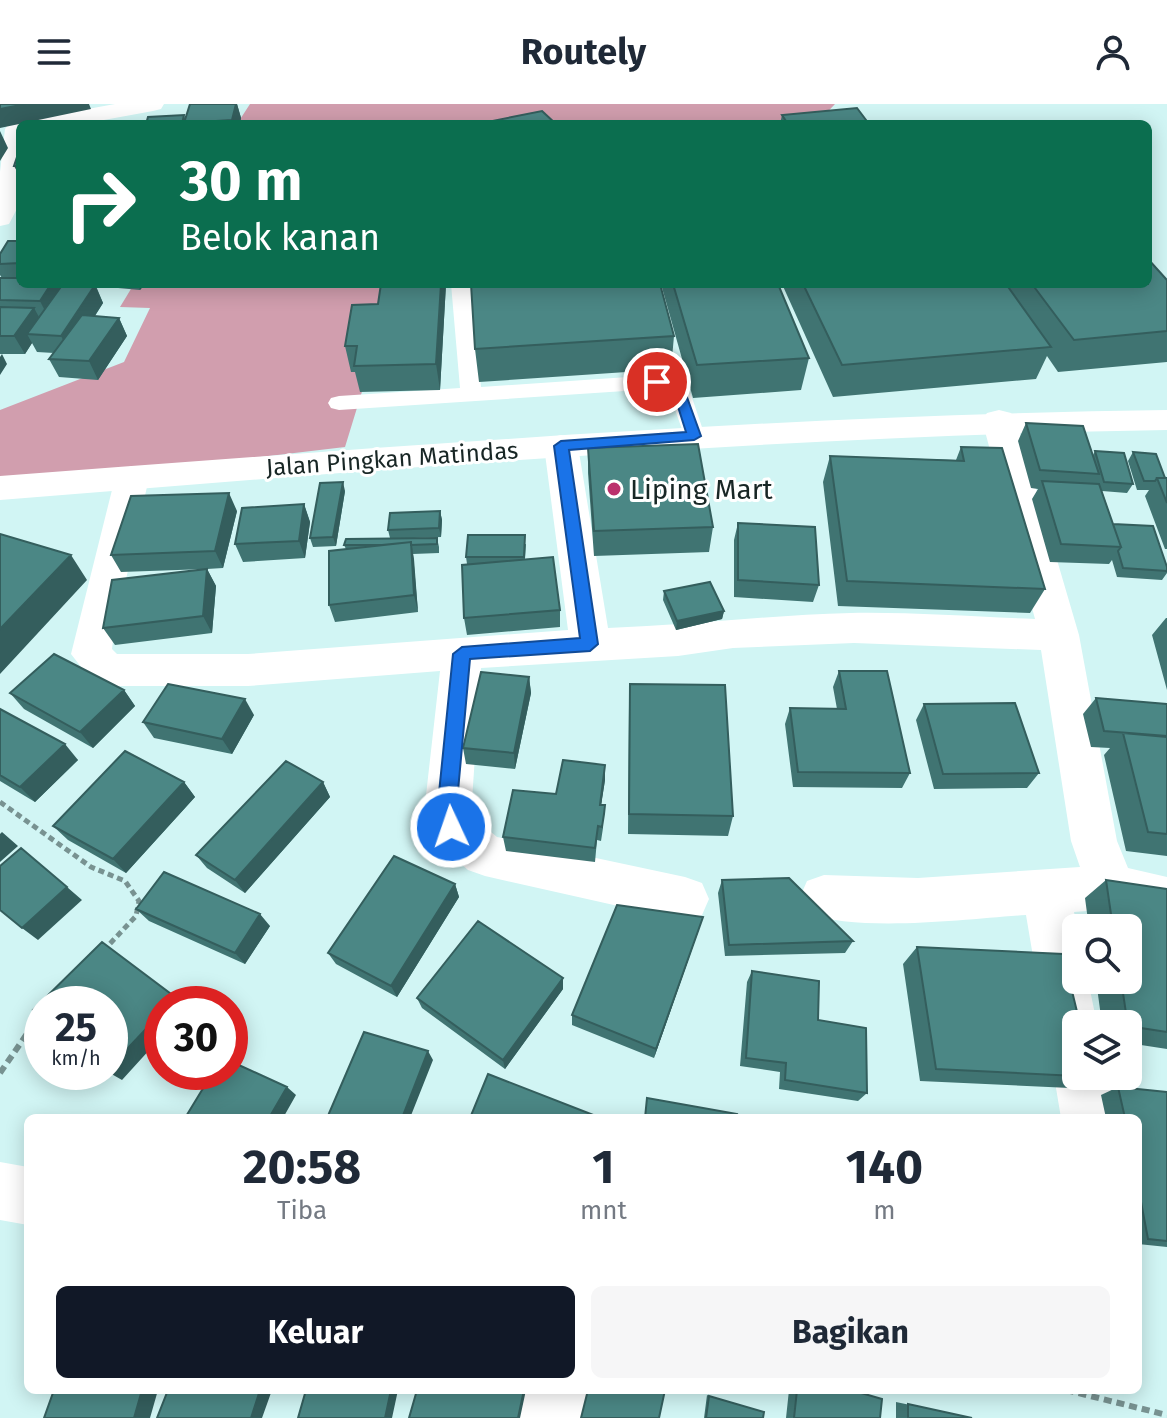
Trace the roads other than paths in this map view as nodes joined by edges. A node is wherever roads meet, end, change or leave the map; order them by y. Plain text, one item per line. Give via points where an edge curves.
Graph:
1 (153, 104) edge
2 (66, 120) edge
3 (12, 130) edge
4 (8, 202) edge
5 (461, 288) edge
6 (471, 394) junction
7 (339, 403) dead end
8 (999, 420) junction
9 (1167, 420) edge
10 (694, 436) junction
11 (561, 446) junction
12 (132, 478) junction
13 (0, 488) edge
14 (1059, 635) junction
15 (590, 644) junction
16 (462, 654) junction
17 (1112, 887) junction
18 (1046, 893) junction
19 (824, 897) dead end
20 (685, 899) dead end
21 (1167, 899) edge
22 (1068, 1010) edge
23 (1084, 1090) edge
24 (1088, 1114) edge
25 (0, 1191) edge
26 (24, 1195) edge
27 (554, 1394) edge
28 (550, 1418) edge

1 - 2 street
3 - 4 street
5 - 6 lane
6 - 7 lane
6 - 10 lane via 657,382 680,391
8 - 9 street, Jalan Pingkan Matindas
8 - 10 street, Jalan Pingkan Matindas
8 - 14 street
10 - 11 street, Jalan Pingkan Matindas
11 - 12 street, Jalan Pingkan Matindas
11 - 15 street
12 - 13 street, Jalan Pingkan Matindas
12 - 16 street via 91,654 107,670 248,670
14 - 15 street via 854,628
14 - 17 street via 1094,841
15 - 16 street
16 - 20 street via 447,813 451,827 485,855
17 - 18 street
17 - 21 street
18 - 19 street via 918,900
18 - 22 street
23 - 24 street
25 - 26 street
27 - 28 street

